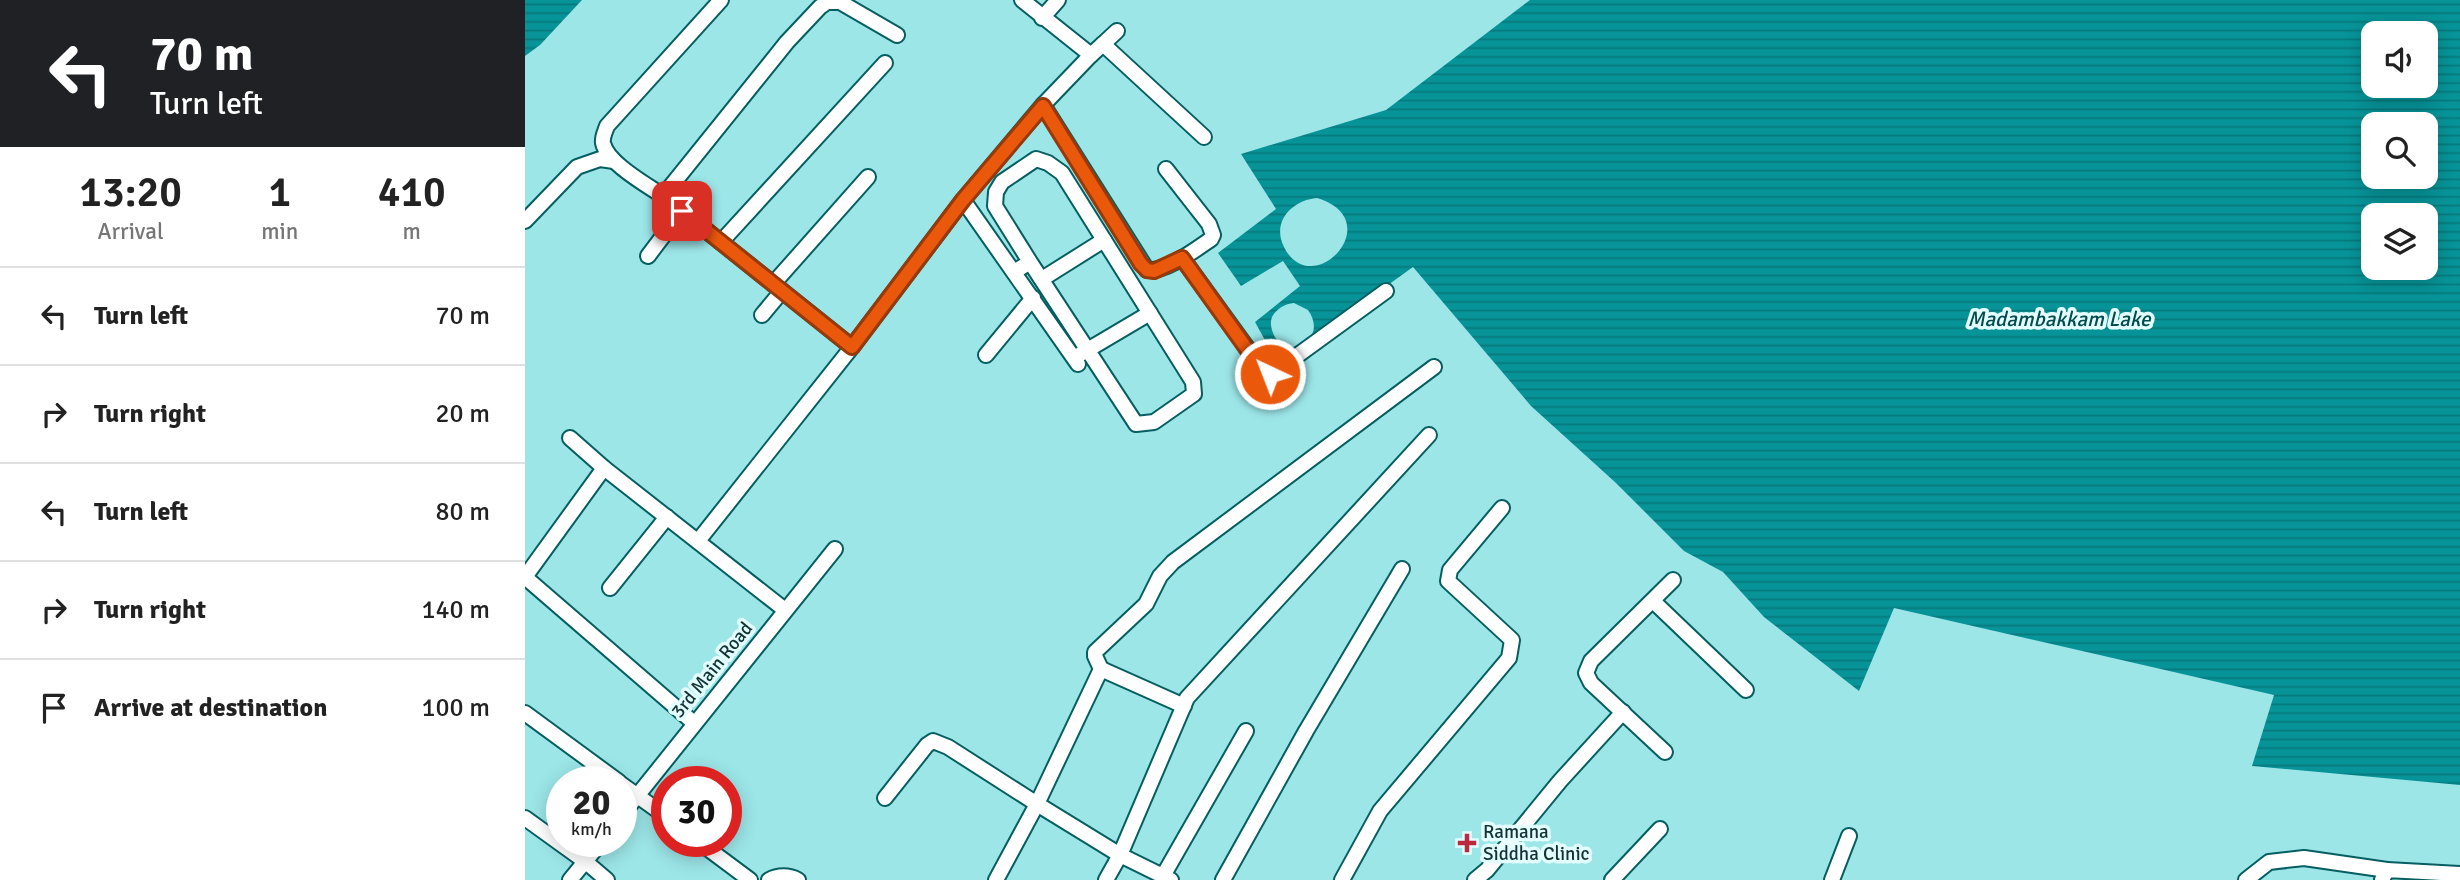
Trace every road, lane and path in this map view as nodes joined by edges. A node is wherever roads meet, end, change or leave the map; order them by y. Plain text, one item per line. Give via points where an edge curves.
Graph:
1 (721, 0) edge
2 (1022, 0) edge
3 (1058, 0) edge
4 (1042, 18) junction
5 (1117, 31) dead end
6 (897, 35) dead end
7 (1103, 44) junction
8 (1091, 55) junction
9 (885, 63) dead end
10 (1043, 106) junction
11 (1204, 137) dead end
12 (614, 161) junction
13 (1166, 169) dead end
14 (868, 177) dead end
15 (663, 196) junction
16 (963, 200) junction
17 (682, 211) junction
18 (525, 221) edge
19 (1104, 240) junction
20 (721, 242) junction
21 (648, 256) dead end
22 (1182, 258) junction
23 (1030, 262) junction
24 (1014, 272) junction
25 (1042, 279) junction
26 (778, 288) junction
27 (1386, 291) dead end
28 (1033, 298) junction
29 (1150, 313) junction
30 (762, 315) dead end
31 (852, 347) junction
32 (1087, 350) junction
33 (986, 355) dead end
34 (1434, 367) dead end
35 (1429, 435) dead end
36 (570, 438) dead end
37 (604, 468) junction
38 (1502, 508) dead end
39 (667, 517) junction
40 (698, 541) junction
41 (835, 549) dead end
42 (1402, 569) dead end
43 (525, 577) edge
44 (1673, 580) dead end
45 (610, 588) dead end
46 (1653, 601) junction
47 (785, 610) junction
48 (1101, 669) junction
49 (1746, 690) dead end
50 (1184, 706) junction
51 (1623, 712) junction
52 (525, 713) edge
53 (694, 723) junction
54 (1246, 731) dead end
55 (1665, 752) dead end
56 (597, 766) edge
57 (638, 796) joint
58 (885, 798) dead end
59 (1037, 804) junction
60 (651, 805) edge
61 (525, 818) edge
62 (1660, 829) dead end
63 (1849, 836) dead end
64 (1120, 855) junction
65 (590, 857) edge
66 (719, 857) edge
67 (586, 862) junction
68 (2460, 874) edge
69 (2384, 875) edge
70 (1167, 878) edge
71 (570, 880) edge
72 (607, 880) edge
73 (750, 880) edge
74 (769, 880) edge
75 (798, 880) edge
76 (996, 880) edge
77 (1106, 880) edge
78 (1223, 880) edge
79 (1342, 880) edge
80 (1475, 880) edge
81 (1612, 880) edge
82 (1832, 880) edge
83 (2246, 880) edge

1 - 12 street via 607,126 602,140
2 - 4 street
3 - 4 street
4 - 8 street
5 - 7 street
6 - 15 street via 840,2 827,2 787,42
7 - 8 street
7 - 11 street
8 - 10 street
9 - 20 street
10 - 16 street
10 - 22 street via 1141,264 1154,271
12 - 15 street
12 - 18 street via 600,159 577,167
13 - 22 street via 1213,235
14 - 26 street
15 - 17 street
16 - 24 street
16 - 31 street
17 - 20 street
17 - 21 street
19 - 23 street via 1062,173 1036,159 1002,182 995,206
19 - 25 street
19 - 29 street
20 - 26 street
22 - 27 street via 1266,374
23 - 24 street
23 - 25 street
24 - 28 street
25 - 32 street
26 - 30 street
26 - 31 street
28 - 32 street via 1075,361
28 - 33 street
29 - 32 street
29 - 32 street via 1193,382 1194,394 1154,422 1136,424
31 - 40 street
34 - 48 street via 1174,562 1160,576 1146,604 1095,652
35 - 50 street
36 - 37 street
37 - 39 street
37 - 43 street
38 - 79 street via 1450,570 1448,581 1512,640 1509,658 1380,811
39 - 40 street
39 - 45 street
40 - 47 street
41 - 47 street, 3rd Main Road
42 - 78 street
43 - 53 street
44 - 46 street
46 - 49 street
46 - 51 street via 1587,668 1591,682
47 - 53 street, 3rd Main Road
48 - 50 street
48 - 59 street
50 - 64 street
51 - 55 street
51 - 80 street
52 - 56 street
53 - 57 street, 3rd Main Road
54 - 70 street
57 - 60 street
58 - 59 street via 933,741
59 - 64 street
59 - 76 street
61 - 67 street
62 - 81 street
63 - 82 street
64 - 70 street
64 - 77 street
65 - 67 street
66 - 73 street
67 - 71 street
67 - 72 street
68 - 69 street
69 - 83 street via 2304,858 2269,862
74 - 75 street via 783,876

